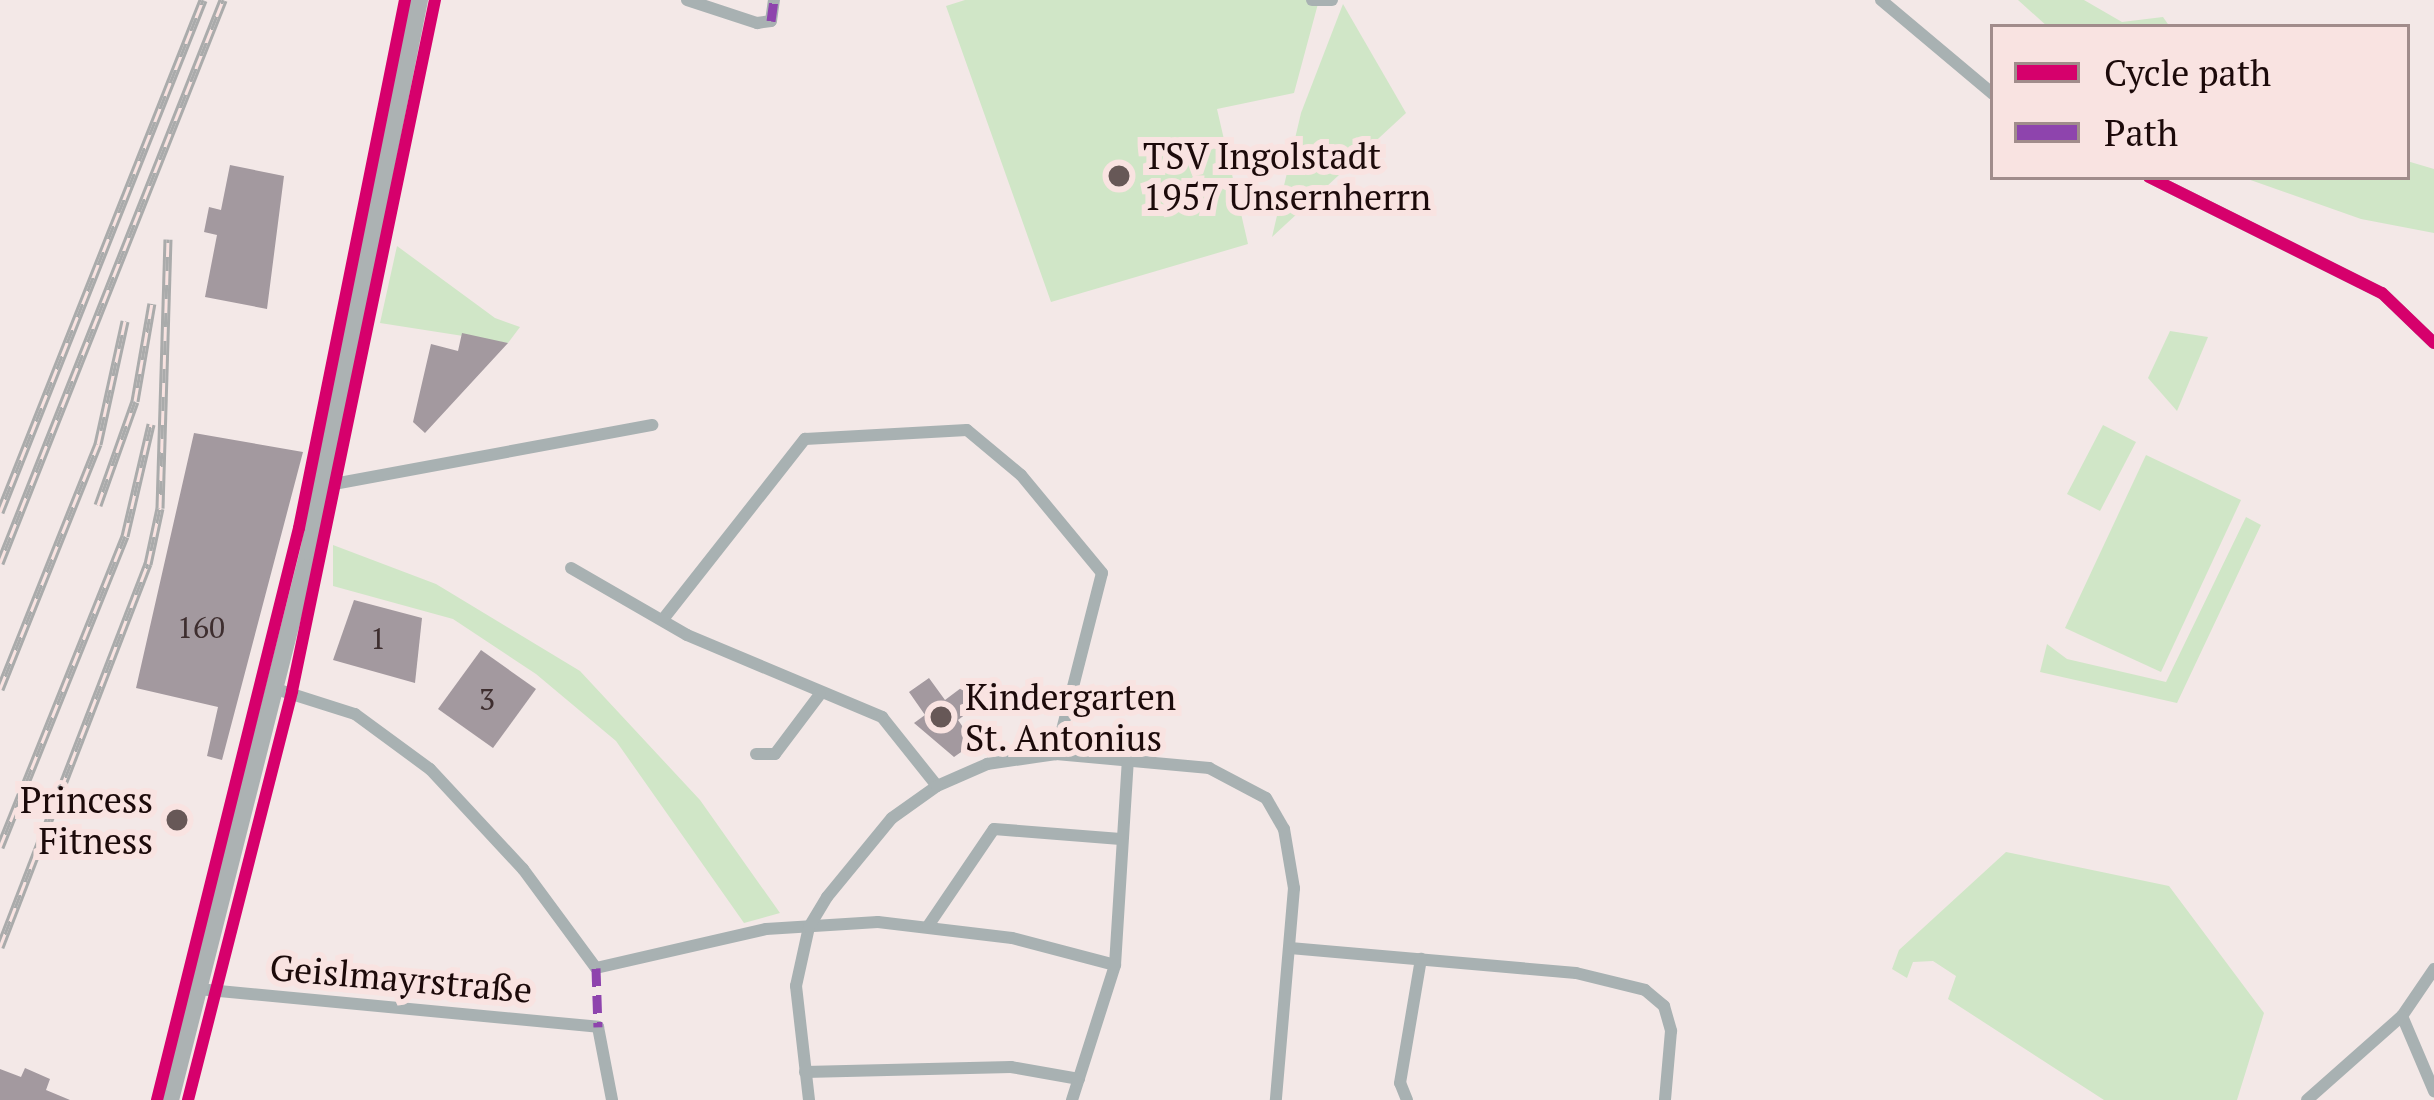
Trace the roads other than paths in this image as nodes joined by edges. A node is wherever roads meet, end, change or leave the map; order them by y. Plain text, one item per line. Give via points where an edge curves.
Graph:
1 (419, 0) edge
2 (688, 0) edge
3 (774, 0) edge
4 (1312, 0) edge
5 (1332, 0) edge
6 (1881, 0) edge
7 (1990, 91) edge
8 (2155, 180) edge
9 (2434, 343) edge
10 (652, 425) dead end
11 (323, 486) junction
12 (572, 568) dead end
13 (664, 618) junction
14 (276, 688) junction
15 (820, 694) junction
16 (756, 754) dead end
17 (1056, 754) junction
18 (1128, 758) junction
19 (937, 786) junction
20 (1121, 839) junction
21 (928, 926) junction
22 (809, 927) junction
23 (1290, 948) junction
24 (1420, 959) junction
25 (1115, 965) junction
26 (2434, 969) edge
27 (198, 989) junction
28 (2402, 1016) junction
29 (805, 1072) junction
30 (1079, 1079) junction
31 (2434, 1091) edge
32 (170, 1100) edge
33 (612, 1100) edge
34 (808, 1100) edge
35 (1072, 1100) edge
36 (1276, 1100) edge
37 (1407, 1100) edge
38 (1666, 1100) edge
39 (2307, 1100) edge

1 - 11 main road
2 - 3 street via 732,20 771,21
4 - 5 street
6 - 7 street
8 - 9 street via 2382,292
10 - 11 street
11 - 14 main road
12 - 13 street
13 - 15 street
13 - 17 street via 805,439 967,430 1021,475 1102,573
14 - 22 street via 355,714 430,769 523,869 596,968
14 - 27 main road
15 - 16 street via 775,754
15 - 19 street via 882,717
17 - 18 street
17 - 19 street via 987,764
18 - 20 street
18 - 23 street via 1209,768 1266,799 1292,859
19 - 22 street via 862,850
20 - 21 street via 994,829
20 - 25 street
21 - 22 street
21 - 25 street
22 - 29 street via 796,986
23 - 24 street
23 - 36 street
24 - 37 street via 1400,1083
24 - 38 street via 1576,973 1645,990 1664,1006 1671,1031
25 - 30 street
26 - 28 street
27 - 32 main road
27 - 33 street, Geislmayrstraße via 598,1027
28 - 31 street
28 - 39 street
29 - 30 street via 1011,1067
29 - 34 street
30 - 35 street

